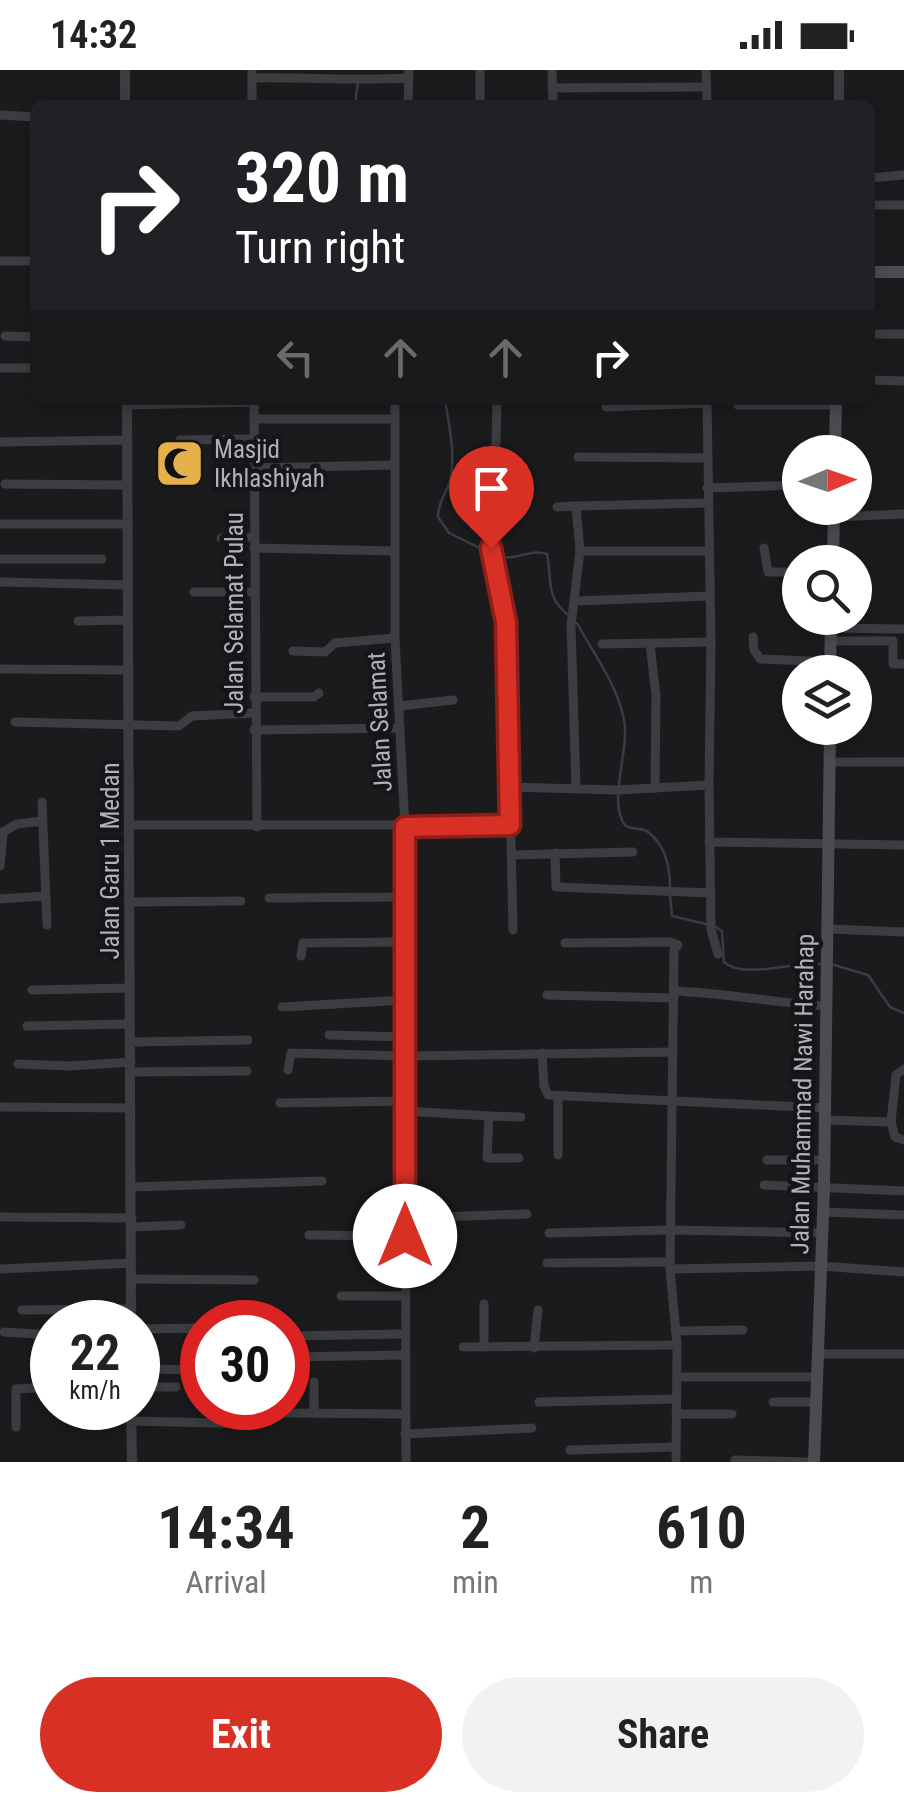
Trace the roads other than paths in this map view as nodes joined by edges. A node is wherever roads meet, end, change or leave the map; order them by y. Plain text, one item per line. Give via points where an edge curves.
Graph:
1 (125, 70) edge
2 (480, 70) edge
3 (552, 70) edge
4 (706, 70) edge
5 (839, 70) edge
6 (252, 74) edge
7 (409, 74) edge
8 (706, 87) junction
9 (552, 88) junction
10 (125, 100) edge
11 (252, 100) edge
12 (408, 100) edge
13 (480, 100) edge
14 (552, 100) edge
15 (706, 100) edge
16 (839, 100) edge
17 (0, 115) edge
18 (30, 117) edge
19 (904, 175) edge
20 (875, 178) edge
21 (875, 205) edge
22 (904, 205) edge
23 (0, 261) edge
24 (30, 261) edge
25 (875, 272) edge
26 (904, 272) edge
27 (875, 334) edge
28 (904, 334) edge
29 (5, 336) dead end
30 (30, 336) edge
31 (0, 368) edge
32 (30, 368) edge
33 (875, 380) edge
34 (904, 382) edge
35 (127, 405) edge
36 (254, 405) edge
37 (396, 405) edge
38 (497, 405) edge
39 (631, 405) edge
40 (707, 405) edge
41 (836, 405) edge
42 (606, 406) dead end
43 (395, 418) junction
44 (254, 419) junction
45 (835, 435) edge
46 (254, 439) junction
47 (127, 440) junction
48 (180, 440) dead end
49 (0, 442) edge
50 (578, 457) dead end
51 (706, 458) junction
52 (394, 465) junction
53 (254, 468) junction
54 (5, 484) dead end
55 (127, 485) junction
56 (782, 486) edge
57 (707, 488) junction
58 (708, 504) junction
59 (576, 506) junction
60 (557, 507) dead end
61 (872, 513) edge
62 (904, 514) edge
63 (0, 524) edge
64 (128, 524) junction
65 (221, 538) dead end
66 (254, 542) junction
67 (764, 548) dead end
68 (394, 551) junction
69 (580, 551) junction
70 (709, 551) junction
71 (0, 559) edge
72 (102, 559) dead end
73 (782, 572) edge
74 (0, 582) edge
75 (128, 585) junction
76 (194, 592) dead end
77 (254, 592) junction
78 (709, 596) junction
79 (575, 601) junction
80 (128, 620) junction
81 (78, 622) dead end
82 (872, 628) edge
83 (904, 628) edge
84 (862, 635) edge
85 (395, 638) junction
86 (753, 638) dead end
87 (711, 642) junction
88 (602, 644) dead end
89 (650, 644) junction
90 (294, 651) dead end
91 (782, 662) edge
92 (904, 664) edge
93 (0, 669) edge
94 (129, 670) junction
95 (319, 693) dead end
96 (254, 697) junction
97 (453, 700) dead end
98 (400, 706) junction
99 (254, 712) junction
100 (15, 722) dead end
101 (129, 726) junction
102 (400, 728) junction
103 (254, 730) junction
104 (830, 745) edge
105 (829, 762) junction
106 (904, 762) edge
107 (708, 785) junction
108 (509, 787) junction
109 (576, 788) junction
110 (655, 788) junction
111 (42, 802) dead end
112 (43, 821) junction
113 (130, 825) junction
114 (510, 825) junction
115 (257, 827) junction
116 (405, 827) junction
117 (710, 842) junction
118 (828, 843) junction
119 (904, 845) edge
120 (634, 852) dead end
121 (555, 853) junction
122 (511, 855) junction
123 (0, 866) edge
124 (711, 893) junction
125 (44, 896) junction
126 (404, 897) junction
127 (269, 898) dead end
128 (0, 899) edge
129 (241, 901) dead end
130 (131, 902) junction
131 (47, 925) dead end
132 (513, 930) dead end
133 (828, 930) junction
134 (904, 932) edge
135 (404, 942) junction
136 (565, 943) dead end
137 (718, 954) dead end
138 (301, 956) dead end
139 (130, 988) junction
140 (32, 990) dead end
141 (546, 995) dead end
142 (674, 995) junction
143 (404, 1000) junction
144 (828, 1006) junction
145 (282, 1007) dead end
146 (130, 1024) junction
147 (27, 1026) dead end
148 (329, 1035) dead end
149 (405, 1037) junction
150 (248, 1040) dead end
151 (131, 1042) junction
152 (672, 1052) junction
153 (542, 1053) junction
154 (406, 1056) junction
155 (18, 1064) dead end
156 (131, 1067) junction
157 (904, 1069) edge
158 (288, 1070) dead end
159 (247, 1071) dead end
160 (558, 1096) junction
161 (671, 1100) junction
162 (280, 1103) dead end
163 (406, 1106) junction
164 (0, 1107) edge
165 (131, 1108) junction
166 (825, 1114) junction
167 (489, 1116) junction
168 (522, 1117) dead end
169 (891, 1122) junction
170 (904, 1140) edge
171 (558, 1155) dead end
172 (519, 1158) dead end
173 (767, 1160) dead end
174 (824, 1160) junction
175 (322, 1182) dead end
176 (764, 1185) dead end
177 (132, 1187) junction
178 (824, 1187) junction
179 (904, 1191) edge
180 (823, 1212) junction
181 (528, 1214) dead end
182 (904, 1215) edge
183 (0, 1218) edge
184 (405, 1218) junction
185 (132, 1222) junction
186 (181, 1225) dead end
187 (670, 1230) junction
188 (549, 1233) dead end
189 (822, 1234) junction
190 (309, 1235) dead end
191 (405, 1236) junction
192 (547, 1263) dead end
193 (132, 1264) junction
194 (670, 1266) junction
195 (821, 1266) junction
196 (0, 1269) edge
197 (904, 1272) edge
198 (132, 1278) junction
199 (254, 1280) dead end
200 (341, 1296) dead end
201 (405, 1296) junction
202 (132, 1300) edge
203 (484, 1304) dead end
204 (22, 1310) dead end
205 (30, 1310) edge
206 (538, 1310) dead end
207 (743, 1330) dead end
208 (676, 1331) junction
209 (4, 1332) dead end
210 (30, 1334) edge
211 (404, 1334) junction
212 (310, 1336) edge
213 (677, 1345) junction
214 (463, 1346) dead end
215 (484, 1347) junction
216 (534, 1348) junction
217 (818, 1354) junction
218 (904, 1354) edge
219 (405, 1356) junction
220 (310, 1357) edge
221 (677, 1377) junction
222 (818, 1377) junction
223 (314, 1382) dead end
224 (160, 1387) edge
225 (176, 1387) dead end
226 (30, 1388) edge
227 (677, 1399) junction
228 (539, 1402) dead end
229 (773, 1402) dead end
230 (816, 1402) junction
231 (310, 1412) edge
232 (314, 1412) junction
233 (405, 1414) junction
234 (676, 1414) junction
235 (732, 1414) dead end
236 (16, 1427) dead end
237 (532, 1428) dead end
238 (132, 1430) edge
239 (405, 1434) junction
240 (676, 1447) junction
241 (570, 1450) dead end
242 (735, 1460) edge
243 (132, 1462) edge
244 (406, 1462) edge
245 (676, 1462) edge
246 (806, 1462) edge
247 (814, 1462) edge

1 - 10 street
2 - 13 street
3 - 9 street
4 - 8 street
5 - 16 street
6 - 7 street via 358,81
6 - 11 street
7 - 12 street
8 - 9 street
8 - 15 street
9 - 14 street
17 - 18 street
19 - 20 street
21 - 22 street
23 - 24 street
25 - 26 main road
27 - 28 street
29 - 30 street
31 - 32 street
33 - 34 street
35 - 47 street, Jalan Garu 1 Medan
36 - 44 street, Jalan Selamat Pulau
37 - 43 street, Jalan Selamat
38 - 108 street via 488,475 491,552 506,622
39 - 42 street
40 - 51 street
41 - 45 main road
43 - 44 street
43 - 52 street, Jalan Selamat
44 - 46 street, Jalan Selamat Pulau
46 - 48 street
46 - 53 street, Jalan Selamat Pulau
47 - 49 street
47 - 55 street, Jalan Garu 1 Medan
50 - 51 street
51 - 57 street
52 - 53 street
52 - 68 street, Jalan Selamat
53 - 66 street, Jalan Selamat Pulau
54 - 55 street
55 - 64 street, Jalan Garu 1 Medan
56 - 57 street
57 - 58 street
58 - 59 street
58 - 70 street
59 - 60 street
59 - 69 street
61 - 62 street
63 - 64 street
64 - 75 street, Jalan Garu 1 Medan
65 - 66 street
66 - 68 street
66 - 77 street, Jalan Selamat Pulau
67 - 73 street via 768,572
68 - 85 street, Jalan Selamat
69 - 70 street
69 - 79 street
70 - 78 street
71 - 72 street
74 - 75 street
75 - 80 street, Jalan Garu 1 Medan
76 - 77 street
77 - 96 street, Jalan Selamat Pulau
78 - 79 street
78 - 87 street
79 - 109 street
80 - 81 street
80 - 94 street, Jalan Garu 1 Medan
82 - 83 street
84 - 92 street via 892,641 892,664
85 - 90 street
85 - 98 street, Jalan Selamat
86 - 91 street via 760,659
87 - 89 street
87 - 107 street
88 - 89 street
89 - 110 street
93 - 94 street
94 - 101 street, Jalan Garu 1 Medan
95 - 96 street
96 - 99 street, Jalan Selamat Pulau
97 - 98 street
98 - 102 street, Jalan Selamat
99 - 101 street via 192,716 179,726
99 - 103 street, Jalan Selamat Pulau
100 - 101 street
101 - 113 street, Jalan Garu 1 Medan
102 - 103 street
102 - 116 street, Jalan Selamat
103 - 115 street, Jalan Selamat Pulau
104 - 105 main road, Jalan Muhammad Nawi Harahap
105 - 106 street
105 - 118 main road, Jalan Muhammad Nawi Harahap
107 - 110 street
107 - 117 street
108 - 109 street
108 - 114 street
109 - 110 street
111 - 112 street
112 - 123 street via 3,832
112 - 125 street
113 - 115 street
113 - 130 street, Jalan Garu 1 Medan
114 - 116 street
114 - 122 street
115 - 116 street
116 - 126 street, Jalan Selamat
117 - 118 street
117 - 124 street
118 - 119 street
118 - 133 main road, Jalan Muhammad Nawi Harahap
120 - 121 street
121 - 122 street
121 - 124 street via 556,887
122 - 132 street
124 - 137 street
125 - 128 street
125 - 131 street
126 - 127 street
126 - 135 street, Jalan Selamat
129 - 130 street
130 - 139 street, Jalan Garu 1 Medan
133 - 134 street
133 - 144 main road, Jalan Muhammad Nawi Harahap
135 - 138 street via 303,943
135 - 143 street, Jalan Selamat
136 - 142 street via 675,943
139 - 140 street
139 - 146 street, Jalan Garu 1 Medan
141 - 142 street
142 - 144 street via 721,993
142 - 152 street
143 - 145 street
143 - 149 street, Jalan Selamat
144 - 166 main road, Jalan Muhammad Nawi Harahap
146 - 147 street
146 - 151 street, Jalan Garu 1 Medan
148 - 149 street
149 - 154 street, Jalan Selamat
150 - 151 street
151 - 156 street, Jalan Garu 1 Medan
152 - 153 street
152 - 161 street
153 - 154 street
153 - 160 street via 546,1093
154 - 158 street via 291,1053
154 - 163 street, Jalan Selamat
155 - 156 street
156 - 159 street
156 - 165 street, Jalan Garu 1 Medan
157 - 169 street via 896,1076
160 - 161 street
160 - 171 street
161 - 166 street
161 - 187 street
162 - 163 street
163 - 167 street
163 - 184 street, Jalan Selamat
164 - 165 street
165 - 177 street, Jalan Garu 1 Medan
166 - 169 street
166 - 174 main road, Jalan Muhammad Nawi Harahap
167 - 168 street
167 - 172 street via 486,1158
169 - 170 street
173 - 174 street
174 - 178 main road, Jalan Muhammad Nawi Harahap
175 - 177 street
176 - 178 street
177 - 185 street, Jalan Garu 1 Medan
178 - 179 street
178 - 180 main road, Jalan Muhammad Nawi Harahap
180 - 182 street
180 - 189 main road, Jalan Muhammad Nawi Harahap
181 - 184 street
183 - 185 street
184 - 191 street, Jalan Selamat
185 - 186 street
185 - 193 street, Jalan Garu 1 Medan
187 - 188 street
187 - 189 street
187 - 194 street
189 - 195 main road, Jalan Muhammad Nawi Harahap
190 - 191 street
191 - 201 street, Jalan Selamat
192 - 194 street
193 - 196 street
193 - 198 street, Jalan Garu 1 Medan
194 - 195 street
194 - 208 street
195 - 197 street
195 - 217 main road, Jalan Muhammad Nawi Harahap
198 - 199 street
198 - 202 street, Jalan Garu 1 Medan
200 - 201 street
201 - 211 street, Jalan Selamat
203 - 215 street
204 - 205 street
206 - 216 street
207 - 208 street
208 - 213 street
209 - 210 street
211 - 212 street
211 - 219 street, Jalan Selamat
213 - 216 street
213 - 221 street
214 - 215 street
215 - 216 street
217 - 218 street
217 - 222 main road, Jalan Muhammad Nawi Harahap
219 - 220 street
219 - 233 street, Jalan Selamat
221 - 222 street
221 - 227 street
222 - 230 main road, Jalan Muhammad Nawi Harahap
223 - 232 street
224 - 225 street
226 - 236 street via 16,1389
227 - 228 street
227 - 234 street
229 - 230 street
230 - 247 main road, Jalan Muhammad Nawi Harahap
231 - 232 street
232 - 233 street
233 - 239 street, Jalan Selamat
234 - 235 street
234 - 240 street
237 - 239 street
238 - 243 street
239 - 244 street, Jalan Selamat
240 - 241 street
240 - 245 street
242 - 246 street

